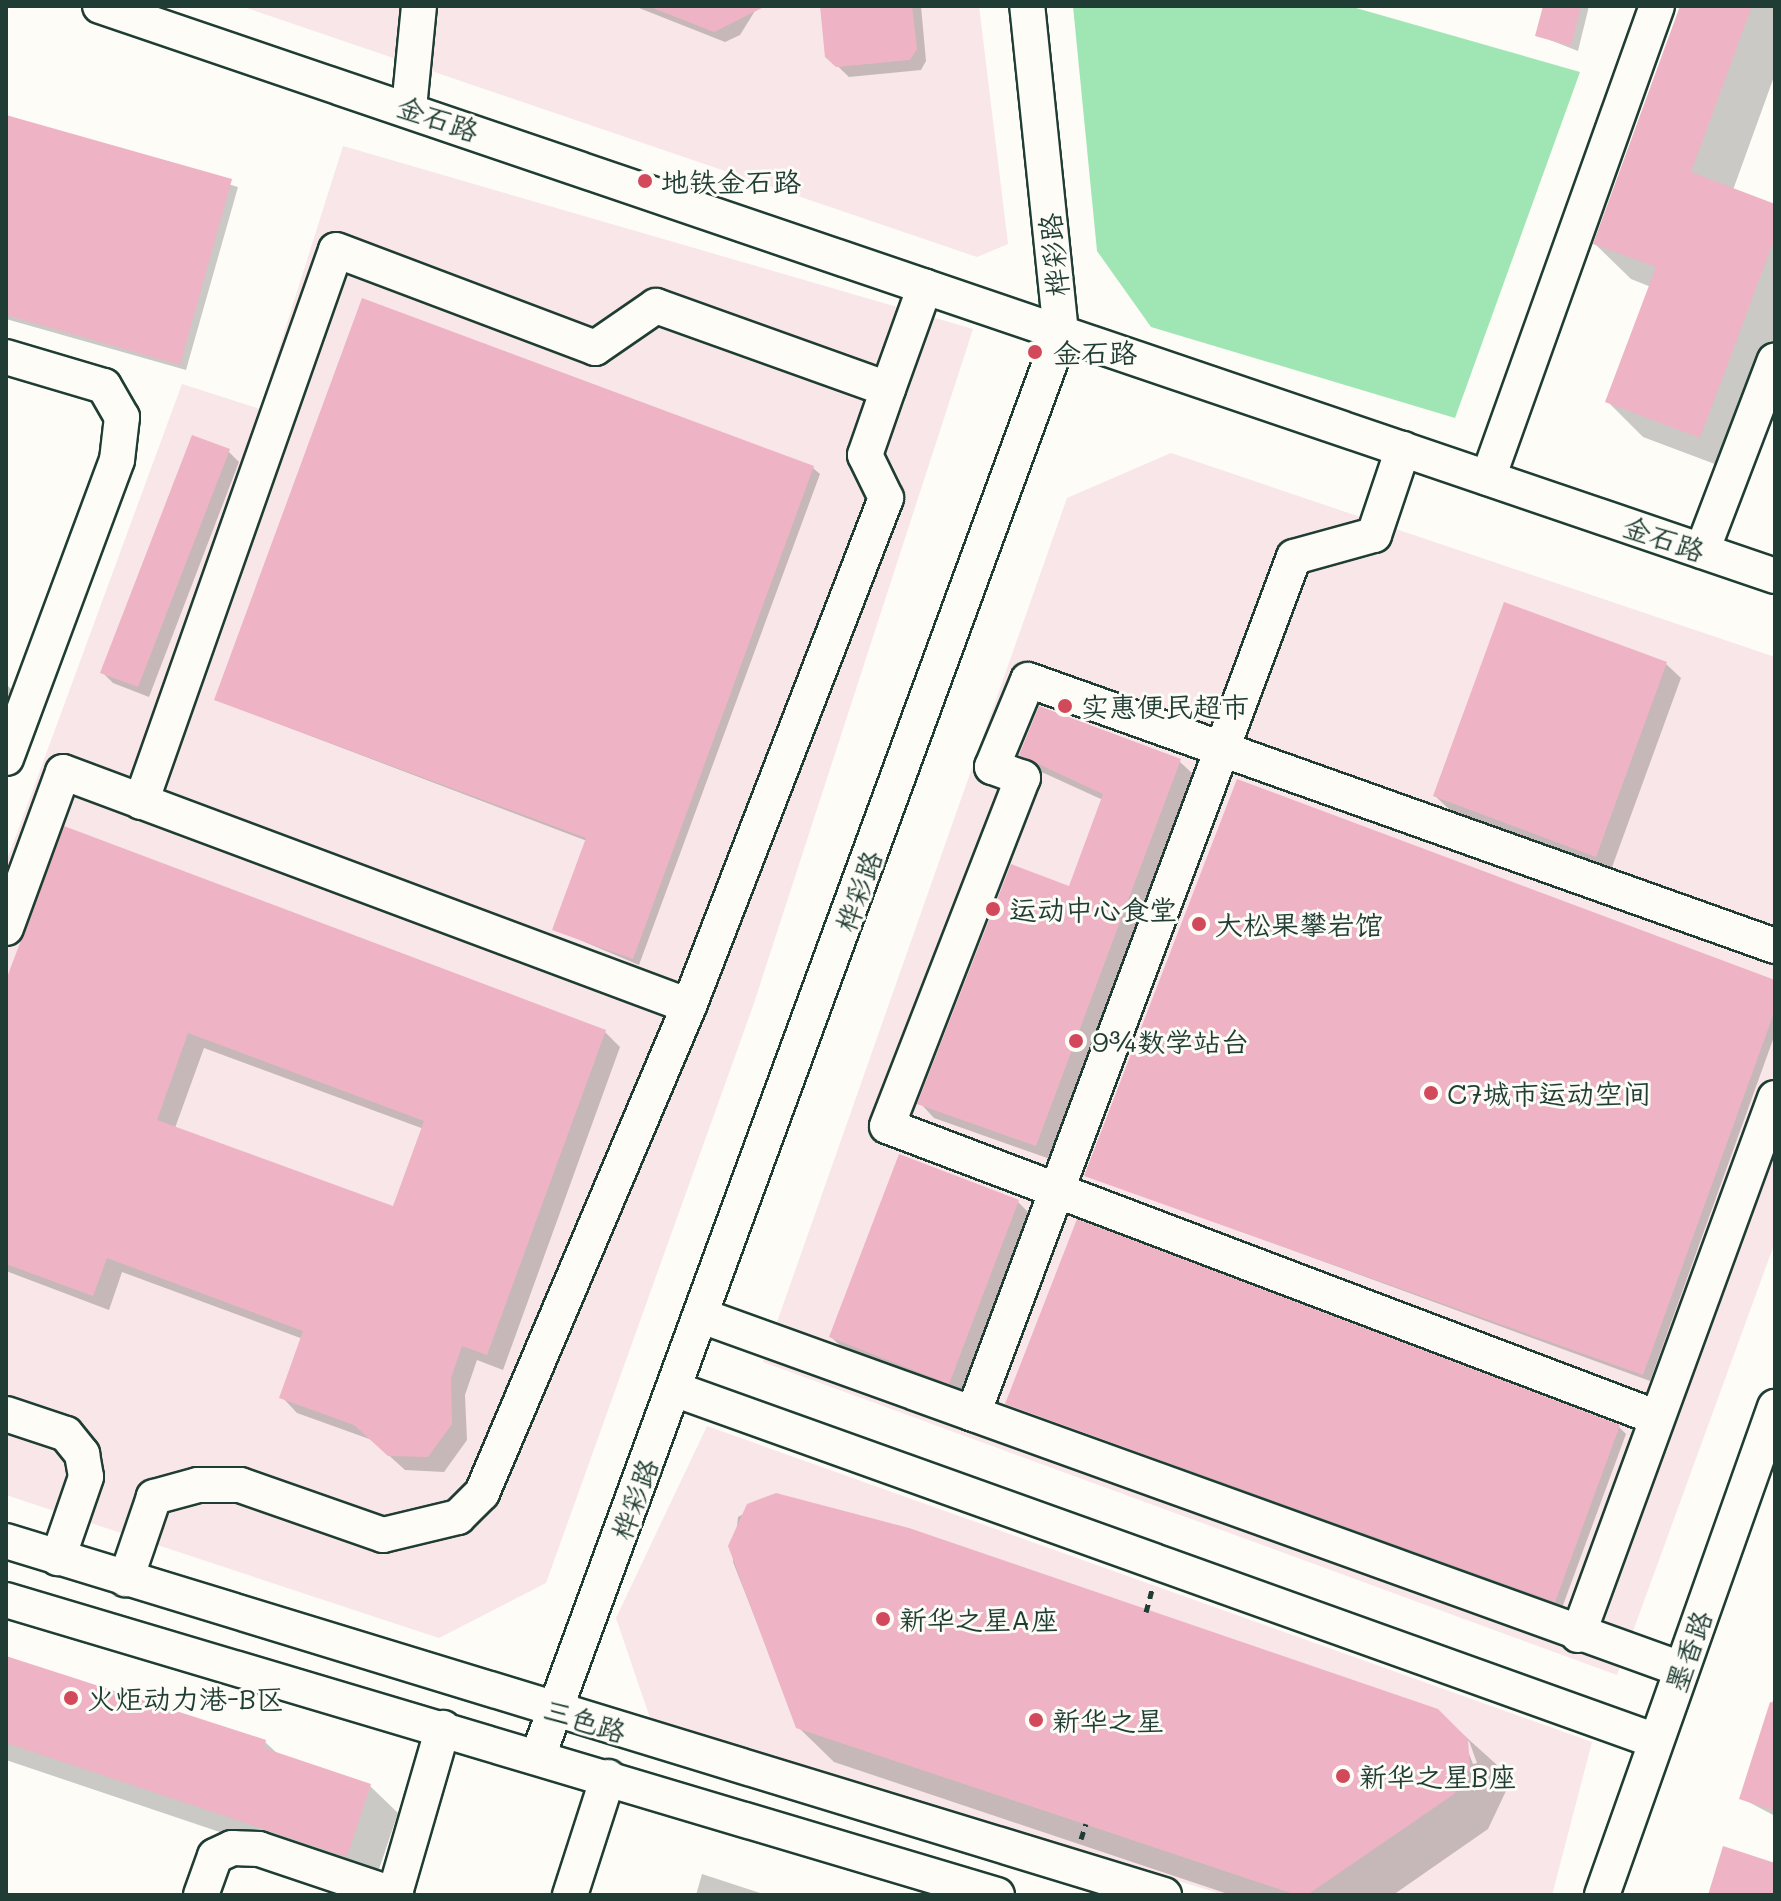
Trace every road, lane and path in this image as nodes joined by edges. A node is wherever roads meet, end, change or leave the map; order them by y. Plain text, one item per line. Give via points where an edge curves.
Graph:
1 (100, 6) edge
2 (419, 6) edge
3 (1027, 6) edge
4 (1657, 6) edge
5 (409, 108) junction
6 (925, 286) junction
7 (1061, 333) junction
8 (6, 357) edge
9 (1775, 360) edge
10 (888, 389) junction
11 (1403, 449) junction
12 (1488, 478) junction
13 (1702, 551) junction
14 (1775, 576) edge
15 (1220, 754) junction
16 (6, 758) edge
17 (141, 802) junction
18 (6, 928) edge
19 (1775, 946) edge
20 (689, 1006) junction
21 (1775, 1098) edge
22 (1059, 1195) junction
23 (702, 1316) junction
24 (674, 1389) junction
25 (1775, 1407) edge
26 (6, 1414) edge
27 (973, 1414) junction
28 (1655, 1417) junction
29 (6, 1541) edge
30 (58, 1558) junction
31 (126, 1579) junction
32 (6, 1600) edge
33 (1578, 1635) junction
34 (1681, 1669) junction
35 (556, 1711) junction
36 (443, 1728) junction
37 (1656, 1741) junction
38 (538, 1756) junction
39 (608, 1777) junction
40 (395, 1894) edge
41 (201, 1895) edge
42 (570, 1895) edge
43 (997, 1895) edge
44 (1164, 1895) edge
45 (1602, 1895) edge

1 - 5 street, 金石路
2 - 5 street
3 - 7 street, 桦彩路
4 - 12 street
5 - 6 street, 金石路
6 - 7 street, 金石路
6 - 10 street
7 - 11 street, 金石路
7 - 23 street, 桦彩路
8 - 16 street via 104,386 122,417 117,460
9 - 13 street
10 - 17 street via 656,306 595,348 336,250
10 - 20 street via 865,455 886,498
11 - 12 street, 金石路
11 - 15 street via 1374,535 1294,557
12 - 13 street, 金石路
13 - 14 street, 金石路
15 - 19 street
15 - 22 street
15 - 22 street via 1028,680 992,767 1023,778 887,1126
17 - 18 street via 63,772
17 - 20 street
20 - 31 street via 482,1493 458,1517 383,1535 240,1485 198,1485 154,1497
21 - 28 street
22 - 27 street
22 - 28 street
23 - 24 street, 桦彩路
23 - 27 street
24 - 35 street, 桦彩路
24 - 37 street
25 - 34 street, 墨香路
26 - 30 street via 66,1434 82,1454 86,1477
27 - 33 street
28 - 33 street
29 - 30 street, 三色路
30 - 31 street, 三色路
31 - 35 street, 三色路
32 - 36 street, 三色路
33 - 34 street
34 - 37 street, 墨香路
35 - 38 street, 桦彩路
35 - 44 street, 三色路
36 - 38 street, 三色路
36 - 40 street
37 - 45 street, 墨香路
38 - 39 street, 三色路
39 - 42 street
39 - 43 street, 三色路
40 - 41 street via 259,1849 232,1848 215,1856

